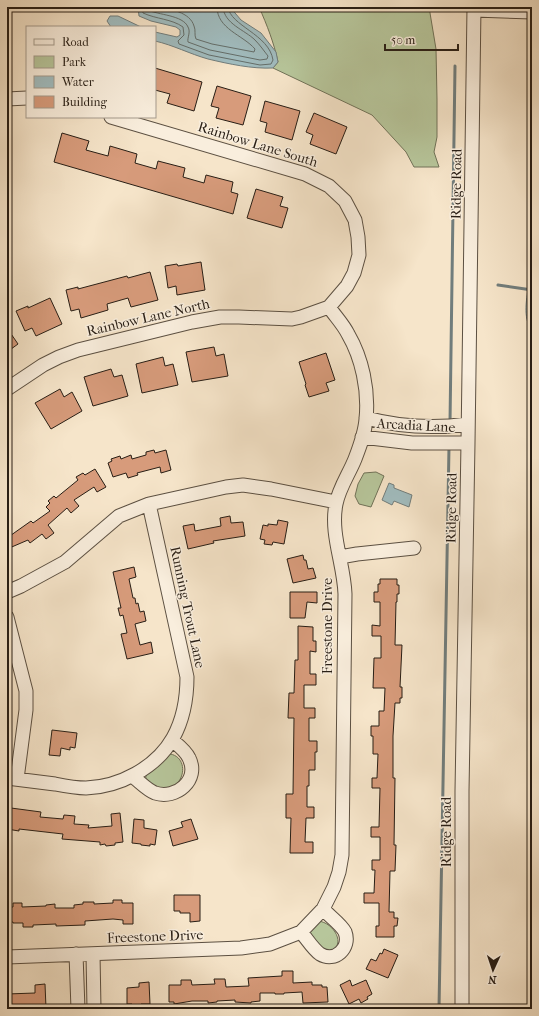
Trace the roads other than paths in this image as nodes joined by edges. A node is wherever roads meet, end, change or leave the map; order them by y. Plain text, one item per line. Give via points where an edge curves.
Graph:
1 (474, 9) edge
2 (530, 11) edge
3 (26, 98) edge
4 (7, 99) edge
5 (114, 118) edge
6 (328, 307) junction
7 (7, 389) edge
8 (366, 418) junction
9 (468, 424) junction
10 (362, 437) junction
11 (468, 443) junction
12 (336, 502) junction
13 (149, 504) junction
14 (414, 548) dead end
15 (340, 557) junction
16 (7, 592) edge
17 (7, 617) edge
18 (172, 740) junction
19 (132, 776) junction
20 (12, 778) edge
21 (323, 909) junction
22 (301, 932) junction
23 (76, 954) junction
24 (93, 954) junction
25 (7, 957) edge
26 (78, 1009) edge
27 (94, 1009) edge
28 (462, 1009) edge

1 - 2 street
1 - 9 street, Ridge Road
3 - 4 street
5 - 6 street, Rainbow Lane South via 305,174 329,186 345,201 354,220 359,255 347,286
6 - 7 street, Rainbow Lane North via 292,319 239,317 192,322 78,350 43,365
6 - 8 street, Freestone Drive via 347,332 359,357 365,386
8 - 9 street, Arcadia Lane via 412,426 446,427
8 - 10 street, Freestone Drive
9 - 11 street, Ridge Road
10 - 11 street, Arcadia Lane via 412,443
10 - 12 street, Freestone Drive
11 - 28 street, Ridge Road via 462,791
12 - 13 street via 243,485 226,486
12 - 15 street, Freestone Drive via 335,532
13 - 16 street via 119,516 65,562
13 - 18 street, Running Trout Lane via 187,677 187,692 182,714
14 - 15 street
15 - 21 street, Freestone Drive via 345,589 342,855 334,887
17 - 20 street via 26,691 26,706
18 - 19 street, Running Trout Lane via 146,768
18 - 19 street via 181,747 191,764 191,776 182,789 171,794 159,794 152,792
19 - 20 street, Running Trout Lane via 114,783 88,788
21 - 22 street, Freestone Drive
21 - 22 street via 344,930 346,945 340,954 320,954
22 - 24 street, Freestone Drive via 270,944 241,948
23 - 24 street, Freestone Drive
23 - 25 street, Freestone Drive
23 - 26 street
24 - 27 street

